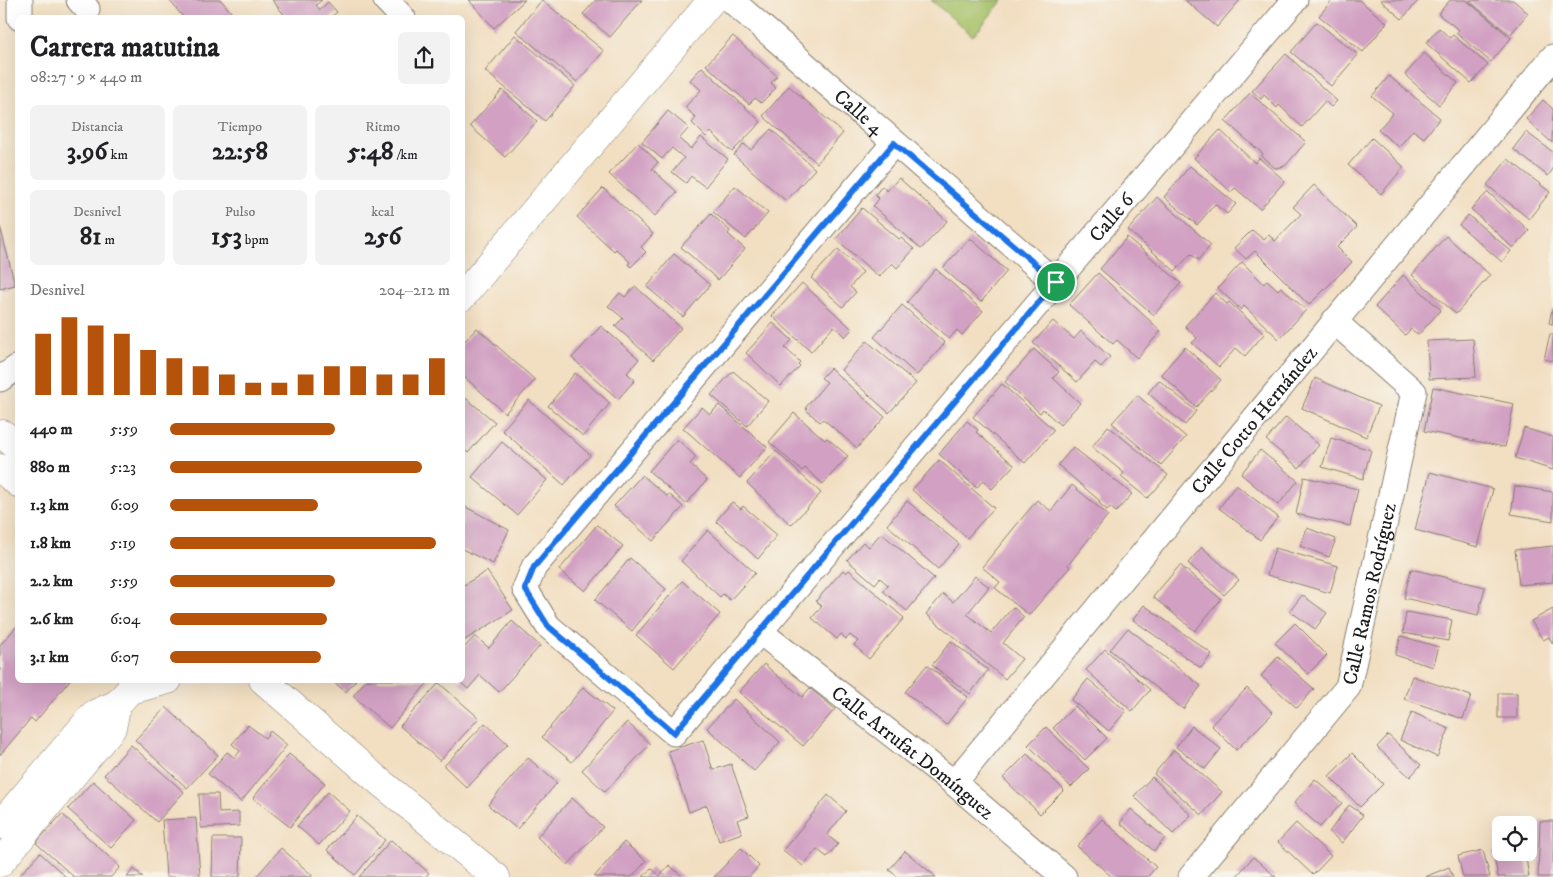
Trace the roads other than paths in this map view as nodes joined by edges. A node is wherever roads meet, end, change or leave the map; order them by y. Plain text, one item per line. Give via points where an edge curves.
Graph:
1 (20, 0) edge
2 (712, 0) edge
3 (731, 0) edge
4 (1295, 0) edge
5 (20, 15) edge
6 (1553, 57) edge
7 (894, 143) junction
8 (1056, 282) junction
9 (465, 293) edge
10 (1334, 321) junction
11 (15, 369) edge
12 (0, 380) edge
13 (0, 435) edge
14 (15, 445) edge
15 (0, 468) edge
16 (15, 481) edge
17 (759, 631) junction
18 (154, 683) edge
19 (266, 683) edge
20 (130, 688) edge
21 (954, 783) junction
22 (0, 825) edge
23 (0, 863) edge
24 (496, 877) edge
25 (1064, 877) edge
26 (1191, 877) edge

1 - 5 street
2 - 9 street
3 - 7 street, Calle 4
4 - 8 street, Calle 6
6 - 10 street, Calle Cotto Hernández
7 - 8 street, Calle 4
7 - 17 street, Calle 6 via 534,567 525,589 548,626 674,733
8 - 17 street, Calle 6
10 - 21 street, Calle Cotto Hernández
10 - 26 street, Calle Ramos Rodríguez via 1414,392 1348,687
11 - 12 street
13 - 14 street via 3,434
15 - 16 street
17 - 21 street, Calle Arrufat Domínguez
18 - 20 street
19 - 24 street
20 - 22 street via 94,714
20 - 23 street via 112,728
21 - 25 street, Calle Arrufat Domínguez

